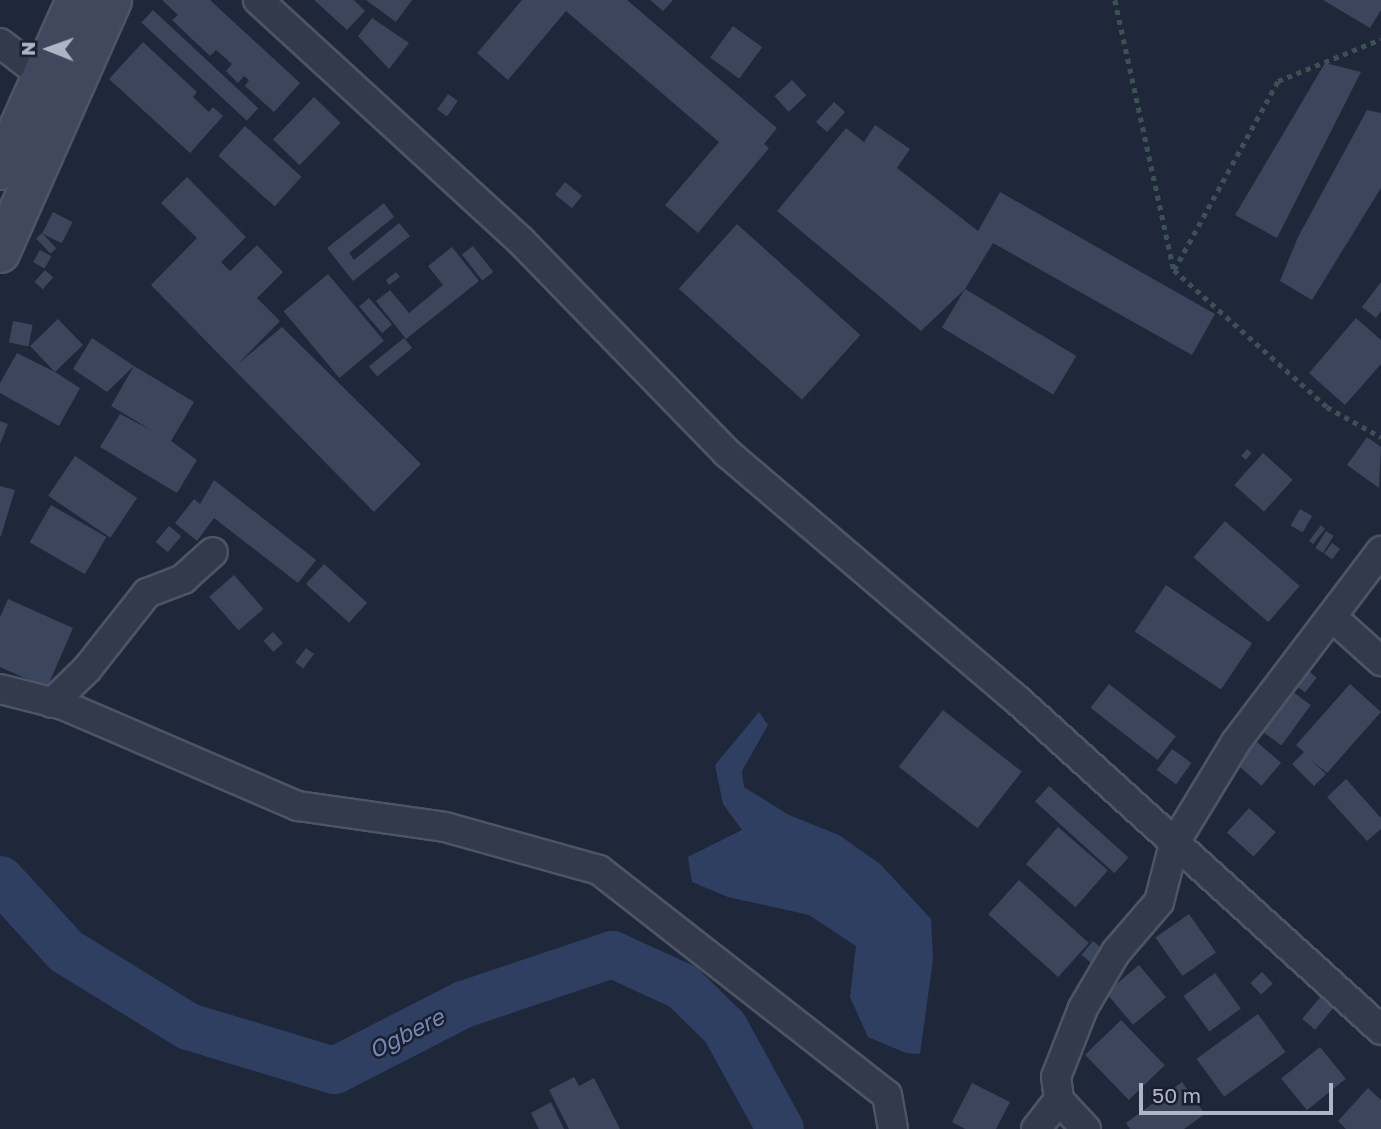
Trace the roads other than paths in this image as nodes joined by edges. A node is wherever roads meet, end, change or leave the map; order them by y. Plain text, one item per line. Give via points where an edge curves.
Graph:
1 (76, 0) edge
2 (112, 0) edge
3 (258, 0) edge
4 (0, 43) edge
5 (43, 76) junction
6 (0, 170) edge
7 (0, 253) edge
8 (1381, 551) edge
9 (213, 552) dead end
10 (1332, 617) junction
11 (1381, 661) edge
12 (0, 689) edge
13 (52, 703) junction
14 (1174, 844) junction
15 (1381, 1030) edge
16 (1059, 1100) junction
17 (893, 1129) edge
18 (1036, 1129) edge
19 (1086, 1129) edge

1 - 5 main road
2 - 7 main road
3 - 14 street via 521,241 727,453 1013,696
4 - 5 street
5 - 6 main road
8 - 10 street
9 - 13 street via 183,579 147,593 87,669
10 - 11 street
10 - 14 street via 1236,742
12 - 13 street
13 - 17 street via 298,806 445,827 599,870 887,1095
14 - 15 street
14 - 16 street via 1159,902 1116,952 1083,1008 1056,1077
16 - 18 street
16 - 19 street

